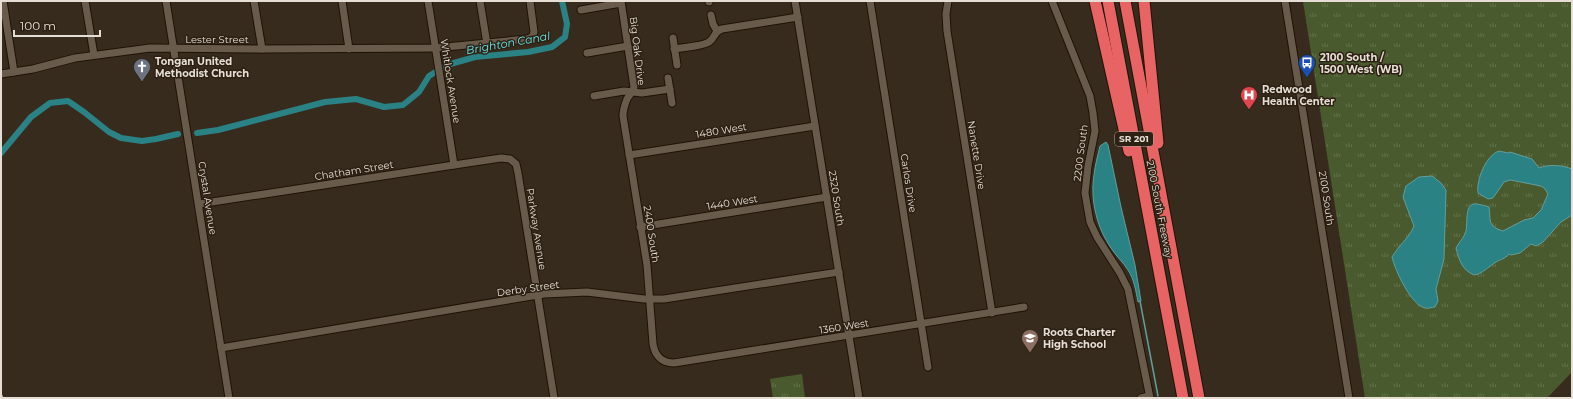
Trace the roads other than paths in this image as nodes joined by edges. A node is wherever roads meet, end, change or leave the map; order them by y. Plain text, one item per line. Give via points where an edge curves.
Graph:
1 (3, 1) edge
2 (85, 1) edge
3 (166, 1) edge
4 (254, 1) edge
5 (342, 1) edge
6 (428, 1) edge
7 (480, 1) edge
8 (530, 1) edge
9 (795, 1) edge
10 (870, 1) edge
11 (948, 1) edge
12 (1052, 1) edge
13 (1095, 1) edge
14 (1108, 1) edge
15 (1125, 1) edge
16 (1144, 1) edge
17 (1285, 1) edge
18 (621, 2) edge
19 (580, 10) dead end
20 (711, 15) dead end
21 (798, 17) junction
22 (717, 31) junction
23 (673, 38) dead end
24 (487, 44) junction
25 (628, 46) junction
26 (436, 48) junction
27 (174, 49) junction
28 (262, 49) junction
29 (349, 49) junction
30 (674, 49) junction
31 (587, 53) dead end
32 (94, 55) junction
33 (677, 65) dead end
34 (14, 72) junction
35 (1, 74) edge
36 (668, 78) dead end
37 (670, 89) junction
38 (632, 92) junction
39 (594, 96) dead end
40 (626, 102) joint
41 (672, 103) dead end
42 (815, 126) junction
43 (629, 155) junction
44 (513, 160) joint
45 (454, 165) junction
46 (1161, 190) junction
47 (827, 197) junction
48 (198, 204) junction
49 (640, 227) junction
50 (839, 272) junction
51 (1161, 277) junction
52 (538, 295) junction
53 (649, 299) junction
54 (1024, 307) dead end
55 (992, 313) junction
56 (922, 324) junction
57 (849, 336) junction
58 (221, 348) junction
59 (667, 363) joint
60 (928, 367) dead end
61 (1149, 397) edge
62 (229, 398) edge
63 (554, 398) edge
64 (859, 398) edge
65 (1141, 398) edge
66 (1183, 398) edge
67 (1199, 398) edge
68 (1350, 398) edge

1 - 34 street
2 - 32 street
3 - 27 street, Crystal Avenue
4 - 28 street
5 - 29 street
6 - 26 street, Whitlock Avenue
7 - 24 street
8 - 24 street, Lester Street via 534,35 527,39
9 - 21 street, 2320 South
10 - 56 street, Carlos Drive
11 - 55 street, Nanette Drive via 946,31
12 - 61 street, 2200 South via 1090,96 1094,113 1095,131 1085,193 1090,222 1128,289
13 - 51 highway via 1149,243
14 - 51 highway, 2100 South Freeway / SR 201
15 - 46 highway, 2100 South Freeway / SR 201
16 - 46 highway
17 - 68 street, 2100 South
18 - 19 street
18 - 25 street, Big Oak Drive
20 - 22 street
21 - 22 street
21 - 42 street, 2320 South
22 - 30 street via 706,43
23 - 30 street
24 - 26 street, Lester Street
25 - 31 street
25 - 38 street, Big Oak Drive via 634,87
26 - 29 street, Lester Street
26 - 45 street, Whitlock Avenue
27 - 28 street, Lester Street
27 - 32 street, Lester Street via 150,48
27 - 48 street, Crystal Avenue
28 - 29 street, Lester Street
30 - 33 street
32 - 34 street, Lester Street
34 - 35 street, Lester Street
36 - 37 street
37 - 38 street via 642,94
37 - 41 street
38 - 39 street
38 - 40 street, Big Oak Drive
40 - 43 street, 2400 South via 623,116
42 - 43 street, 1480 West
42 - 47 street, 2320 South
43 - 49 street, 2400 South
44 - 45 street, Chatham Street via 501,158
44 - 52 street, Parkway Avenue via 518,173
45 - 48 street, Chatham Street
46 - 67 highway, 2100 South Freeway / SR 201
47 - 49 street, 1440 West
47 - 50 street, 2320 South
48 - 58 street, Crystal Avenue
49 - 53 street, 2400 South via 647,265
50 - 53 street, Derby Street via 670,299
50 - 57 street, 2320 South
51 - 66 highway, 2100 South Freeway / SR 201
52 - 53 street, Derby Street via 587,292
52 - 58 street, Derby Street
52 - 63 street, Parkway Avenue
53 - 59 street, 2400 South via 654,349 656,355
54 - 55 street, 1360 West
55 - 56 street, 1360 West
56 - 57 street, 1360 West
56 - 60 street, Carlos Drive
57 - 59 street, 1360 West
57 - 64 street, 2320 South
58 - 62 street, Crystal Avenue
61 - 65 street

